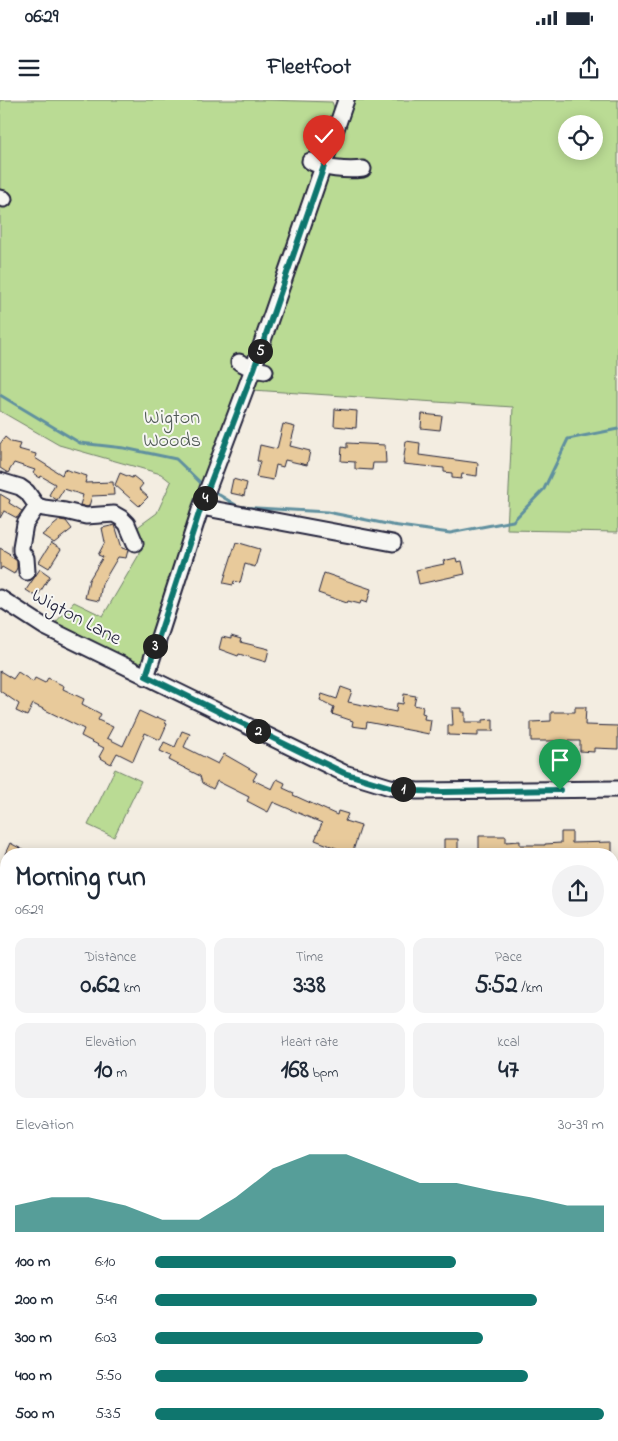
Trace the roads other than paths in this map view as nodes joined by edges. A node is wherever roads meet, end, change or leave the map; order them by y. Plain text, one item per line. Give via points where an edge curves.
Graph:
1 (346, 100) edge
2 (317, 163) junction
3 (363, 169) dead end
4 (239, 362) dead end
5 (259, 370) junction
6 (0, 481) edge
7 (37, 506) junction
8 (201, 507) junction
9 (393, 542) dead end
10 (135, 543) dead end
11 (27, 572) dead end
12 (0, 598) edge
13 (146, 676) junction
14 (618, 789) edge
15 (0, 1426) edge
16 (0, 1441) edge

1 - 2 street
2 - 3 street via 343,170
2 - 5 street
4 - 5 street
5 - 8 street
6 - 7 street via 20,487
7 - 10 street via 86,516 114,514 127,524
7 - 11 street via 25,524 21,550 26,558
8 - 9 street
8 - 13 street
12 - 13 street, Wigton Lane via 45,627
13 - 14 street, Wigton Lane via 344,773 390,787 443,792
15 - 16 street

